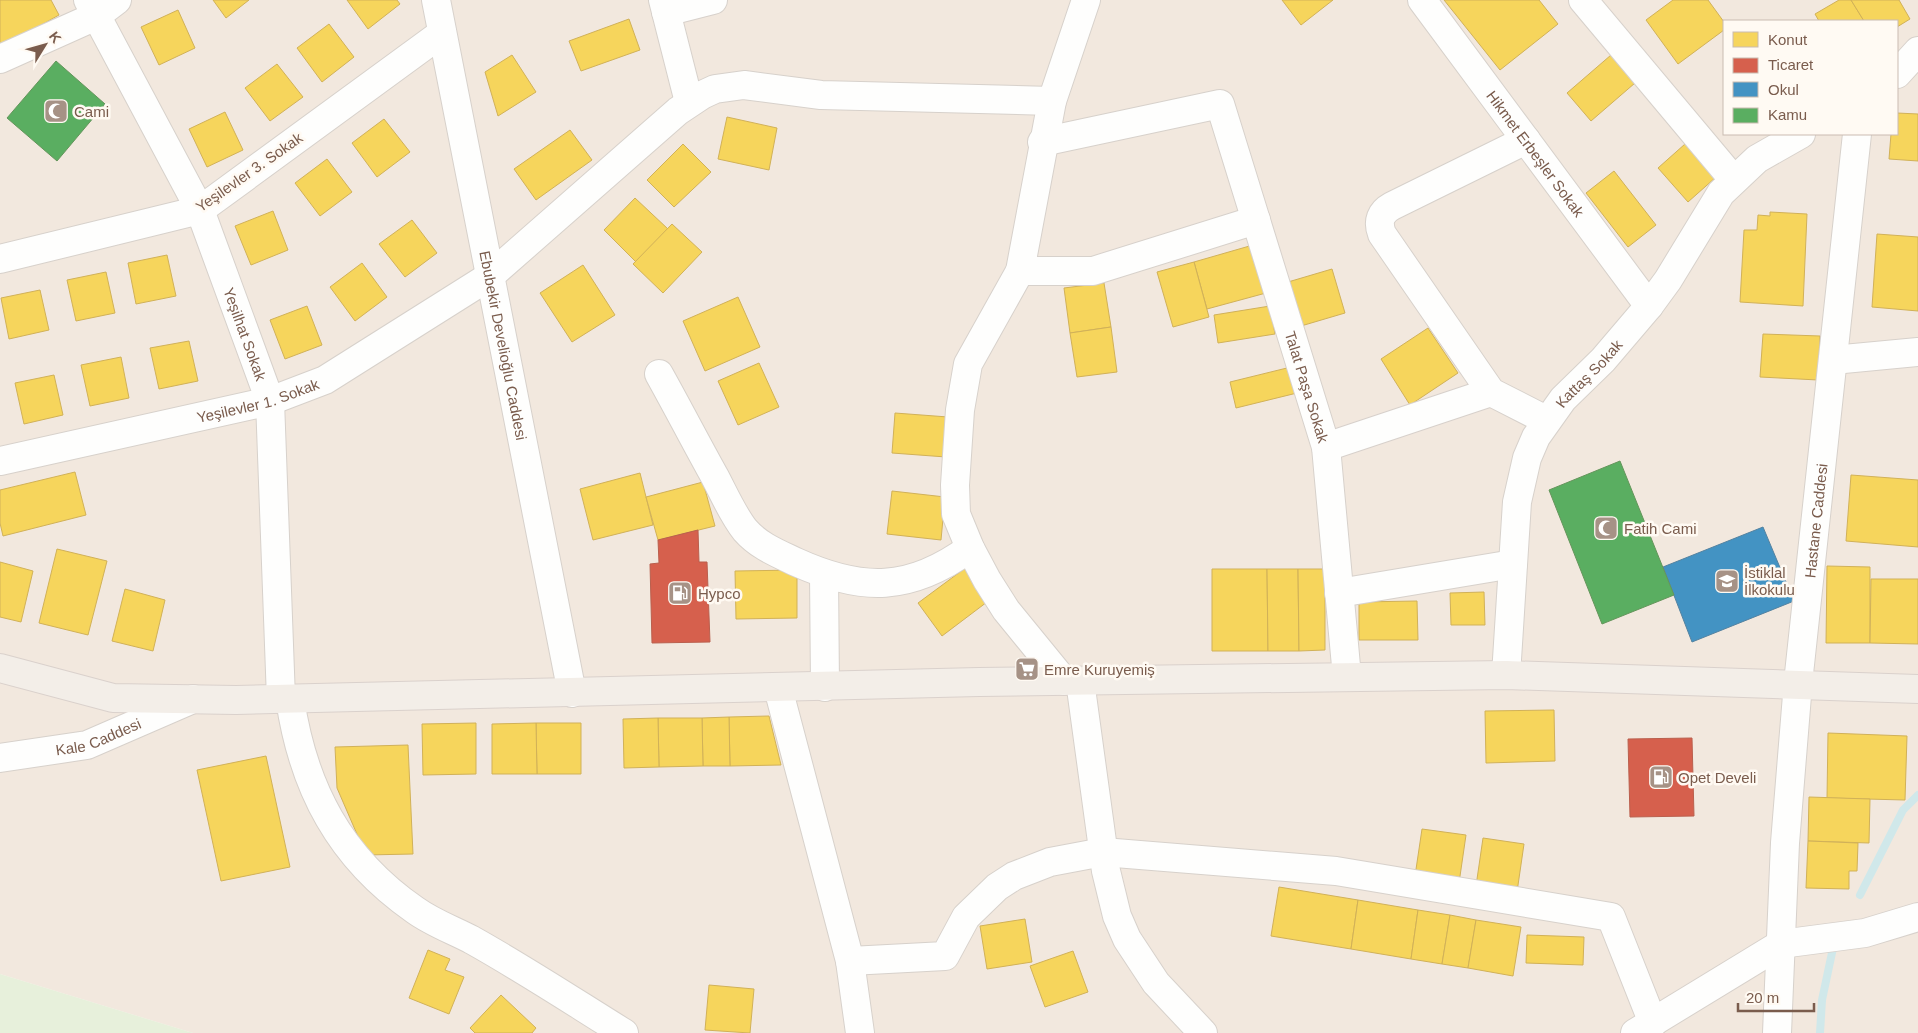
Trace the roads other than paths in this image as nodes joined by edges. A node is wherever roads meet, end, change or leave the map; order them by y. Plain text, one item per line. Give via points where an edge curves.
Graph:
1 (436, 0) edge
2 (713, 0) edge
3 (1086, 0) edge
4 (1422, 0) edge
5 (1583, 0) edge
6 (101, 5) edge
7 (664, 6) edge
8 (442, 33) junction
9 (1918, 51) edge
10 (0, 59) edge
11 (1898, 73) edge
12 (1052, 101) junction
13 (689, 102) junction
14 (1799, 135) edge
15 (1857, 135) edge
16 (1526, 140) junction
17 (1042, 142) junction
18 (1733, 179) junction
19 (200, 210) junction
20 (1256, 220) junction
21 (0, 259) edge
22 (1020, 271) junction
23 (490, 276) junction
24 (1649, 306) junction
25 (1918, 352) edge
26 (1833, 360) junction
27 (659, 374) dead end
28 (1491, 392) junction
29 (270, 402) junction
30 (1546, 420) junction
31 (1326, 447) junction
32 (0, 461) edge
33 (970, 548) junction
34 (1513, 564) junction
35 (824, 574) junction
36 (1339, 592) junction
37 (0, 668) edge
38 (1506, 675) junction
39 (1918, 676) edge
40 (1347, 677) junction
41 (1072, 681) junction
42 (1798, 683) junction
43 (825, 687) junction
44 (778, 688) junction
45 (1918, 689) edge
46 (572, 693) junction
47 (193, 699) junction
48 (286, 699) junction
49 (0, 758) edge
50 (1103, 852) junction
51 (1918, 917) edge
52 (1781, 944) junction
53 (850, 961) junction
54 (1644, 1028) edge
55 (624, 1033) edge
56 (860, 1033) edge
57 (1203, 1033) edge
58 (1777, 1033) edge

1 - 8 street, Ebubekir Develioğlu Caddesi
2 - 7 street
3 - 12 street
4 - 16 street, Hikmet Erbeşler Sokak
5 - 18 street
6 - 10 street
6 - 19 street, Yeşilhat Sokak
7 - 13 street
8 - 19 street, Yeşilevler 3. Sokak
8 - 23 street, Ebubekir Develioğlu Caddesi
9 - 11 street
12 - 13 street, Yeşilevler 1. Sokak via 821,95 744,84 715,90
12 - 17 street
13 - 23 street, Yeşilevler 1. Sokak
14 - 18 street, Kattaş Sokak via 1757,159
15 - 26 street, Hastane Caddesi
16 - 24 street, Hikmet Erbeşler Sokak
16 - 28 street via 1392,206 1385,210 1379,223 1382,234
17 - 20 street, Talat Paşa Sokak via 1220,104
17 - 22 street
18 - 24 street, Kattaş Sokak via 1706,215
19 - 21 street, Yeşilevler 3. Sokak
19 - 29 street, Yeşilhat Sokak
20 - 22 street via 1093,271
20 - 31 street, Talat Paşa Sokak
22 - 33 street via 968,364 960,410 956,514
23 - 29 street, Yeşilevler 1. Sokak via 325,380
23 - 46 street, Ebubekir Develioğlu Caddesi
24 - 30 street, Kattaş Sokak via 1620,342
25 - 26 street
26 - 42 street, Hastane Caddesi
27 - 35 street via 744,528 766,548
28 - 30 street
28 - 31 street
29 - 32 street, Yeşilevler 1. Sokak
29 - 48 street, Yeşilhat Sokak
30 - 34 street, Kattaş Sokak via 1520,480
31 - 36 street, Talat Paşa Sokak
33 - 35 street via 936,570 897,581 860,582
33 - 41 street via 1006,610
34 - 36 street
34 - 38 street, Kattaş Sokak
35 - 43 street
36 - 40 street, Talat Paşa Sokak
37 - 47 main road via 113,698
38 - 40 main road
38 - 42 main road
39 - 42 main road
40 - 41 main road
41 - 43 main road
41 - 50 street
42 - 45 main road
42 - 52 street, Hastane Caddesi via 1785,843
43 - 44 main road
44 - 46 main road
44 - 53 street
46 - 48 main road
47 - 48 main road
47 - 49 street, Kale Caddesi via 87,745
48 - 55 street, Yeşilhat Sokak via 315,793 348,848 368,872 416,912 472,940
50 - 53 street via 1041,865 997,887 966,917 945,956
50 - 54 street via 1336,871 1611,916
50 - 57 street via 1110,894 1127,939 1156,983
51 - 52 street via 1865,933
52 - 54 street
52 - 58 street, Hastane Caddesi
53 - 56 street

